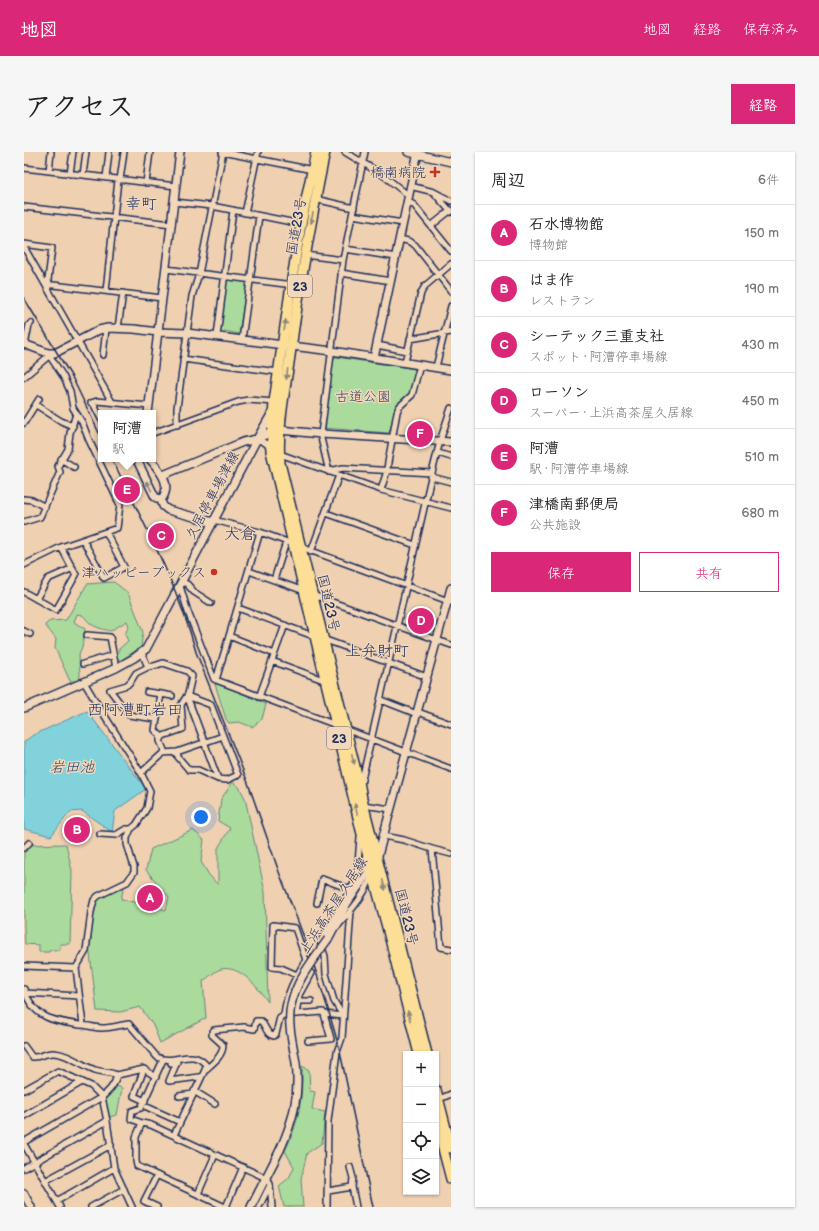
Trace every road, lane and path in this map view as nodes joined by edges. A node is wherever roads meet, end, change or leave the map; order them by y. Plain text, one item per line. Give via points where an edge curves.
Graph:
1 (51, 152) edge
2 (72, 152) edge
3 (86, 152) edge
4 (110, 152) edge
5 (124, 152) edge
6 (150, 152) edge
7 (180, 152) edge
8 (222, 152) edge
9 (258, 152) edge
10 (316, 152) edge
11 (325, 152) edge
12 (345, 152) edge
13 (365, 152) edge
14 (408, 152) edge
15 (418, 153) edge
16 (257, 159) junction
17 (451, 162) edge
18 (364, 163) junction
19 (24, 168) edge
20 (313, 170) junction
21 (49, 171) junction
22 (70, 174) junction
23 (83, 175) junction
24 (106, 178) junction
25 (119, 180) junction
26 (146, 182) junction
27 (176, 186) junction
28 (410, 186) junction
29 (434, 192) junction
30 (408, 198) junction
31 (315, 199) junction
32 (451, 201) edge
33 (174, 202) junction
34 (212, 206) junction
35 (24, 207) edge
36 (354, 208) junction
37 (233, 210) junction
38 (451, 211) edge
39 (245, 213) junction
40 (352, 215) junction
41 (258, 216) junction
42 (115, 217) junction
43 (402, 223) junction
44 (172, 224) junction
45 (301, 224) junction
46 (431, 226) junction
47 (400, 239) junction
48 (24, 244) edge
49 (24, 247) edge
50 (345, 249) junction
51 (451, 251) edge
52 (305, 255) junction
53 (396, 257) junction
54 (343, 260) junction
55 (451, 264) edge
56 (166, 269) junction
57 (341, 273) junction
58 (199, 274) junction
59 (438, 275) junction
60 (224, 277) junction
61 (250, 280) junction
62 (391, 281) junction
63 (47, 285) junction
64 (296, 286) junction
65 (106, 291) junction
66 (451, 291) edge
67 (123, 293) junction
68 (162, 298) junction
69 (451, 306) edge
70 (31, 323) dead end
71 (118, 328) junction
72 (106, 329) junction
73 (158, 332) junction
74 (451, 332) edge
75 (187, 333) junction
76 (444, 334) junction
77 (217, 336) junction
78 (410, 339) junction
79 (242, 340) junction
80 (78, 341) junction
81 (24, 344) edge
82 (287, 345) junction
83 (377, 345) junction
84 (332, 351) junction
85 (407, 351) junction
86 (51, 354) junction
87 (103, 355) dead end
88 (374, 358) junction
89 (183, 359) junction
90 (405, 362) junction
91 (420, 365) junction
92 (436, 367) junction
93 (451, 370) edge
94 (278, 372) junction
95 (24, 377) edge
96 (39, 399) dead end
97 (112, 402) junction
98 (36, 405) junction
99 (273, 406) junction
100 (451, 408) edge
101 (149, 409) edge
102 (76, 414) junction
103 (98, 414) edge
104 (24, 423) edge
105 (177, 425) junction
106 (73, 426) junction
107 (276, 431) junction
108 (156, 432) edge
109 (321, 434) junction
110 (392, 438) junction
111 (257, 439) junction
112 (440, 442) junction
113 (451, 442) edge
114 (275, 453) junction
115 (438, 453) junction
116 (451, 456) edge
117 (62, 459) junction
118 (98, 459) edge
119 (99, 462) edge
120 (138, 462) edge
121 (152, 462) edge
122 (74, 467) dead end
123 (386, 470) junction
124 (329, 472) junction
125 (163, 475) junction
126 (339, 475) junction
127 (432, 475) junction
128 (451, 482) edge
129 (381, 490) junction
130 (24, 499) edge
131 (161, 500) junction
132 (426, 501) junction
133 (45, 507) junction
134 (451, 508) edge
135 (326, 513) junction
136 (213, 521) junction
137 (24, 522) edge
138 (106, 532) junction
139 (260, 532) junction
140 (83, 540) junction
141 (294, 545) junction
142 (416, 545) junction
143 (61, 547) junction
144 (311, 552) junction
145 (24, 565) edge
146 (73, 568) junction
147 (249, 571) junction
148 (274, 580) junction
149 (181, 584) junction
150 (406, 586) junction
151 (451, 588) edge
152 (24, 592) edge
153 (309, 593) junction
154 (36, 599) junction
155 (449, 602) edge
156 (211, 603) dead end
157 (238, 608) junction
158 (285, 625) junction
159 (397, 625) junction
160 (24, 631) edge
161 (30, 634) dead end
162 (87, 635) dead end
163 (229, 636) junction
164 (319, 638) junction
165 (437, 639) junction
166 (451, 645) edge
167 (142, 653) junction
168 (113, 655) junction
169 (274, 655) junction
170 (272, 661) junction
171 (389, 663) junction
172 (83, 664) dead end
173 (148, 666) junction
174 (116, 668) junction
175 (427, 677) junction
176 (216, 680) junction
177 (326, 681) junction
178 (84, 682) junction
179 (147, 692) dead end
180 (161, 694) junction
181 (172, 696) dead end
182 (186, 696) junction
183 (259, 697) junction
184 (380, 700) junction
185 (24, 708) edge
186 (418, 713) junction
187 (156, 719) junction
188 (451, 724) edge
189 (341, 727) junction
190 (223, 736) junction
191 (372, 738) junction
192 (160, 741) junction
193 (204, 743) junction
194 (407, 751) junction
195 (177, 752) junction
196 (163, 753) junction
197 (451, 769) edge
198 (141, 773) junction
199 (218, 779) junction
200 (360, 787) junction
201 (363, 805) junction
202 (392, 809) junction
203 (131, 830) junction
204 (361, 830) junction
205 (100, 834) dead end
206 (384, 836) junction
207 (29, 843) dead end
208 (24, 848) edge
209 (432, 849) junction
210 (451, 854) edge
211 (378, 859) junction
212 (358, 867) junction
213 (376, 869) junction
214 (350, 889) junction
215 (364, 891) junction
216 (379, 895) junction
217 (317, 903) dead end
218 (351, 910) junction
219 (330, 936) junction
220 (451, 949) edge
221 (24, 966) edge
222 (76, 968) junction
223 (311, 973) dead end
224 (297, 975) junction
225 (25, 991) edge
226 (79, 996) junction
227 (297, 1001) junction
228 (311, 1001) dead end
229 (296, 1014) junction
230 (324, 1014) junction
231 (284, 1015) junction
232 (343, 1016) junction
233 (83, 1025) junction
234 (308, 1041) dead end
235 (24, 1046) edge
236 (418, 1051) edge
237 (426, 1051) edge
238 (165, 1062) junction
239 (144, 1070) junction
240 (205, 1070) junction
241 (117, 1075) junction
242 (156, 1077) junction
243 (201, 1078) junction
244 (82, 1082) junction
245 (24, 1090) edge
246 (194, 1093) junction
247 (451, 1094) edge
248 (178, 1096) dead end
249 (102, 1097) junction
250 (439, 1099) edge
251 (145, 1101) junction
252 (215, 1104) dead end
253 (147, 1107) dead end
254 (439, 1107) edge
255 (24, 1116) edge
256 (107, 1121) junction
257 (142, 1122) junction
258 (180, 1122) junction
259 (436, 1123) edge
260 (174, 1135) junction
261 (24, 1143) edge
262 (111, 1145) junction
263 (451, 1148) edge
264 (215, 1155) junction
265 (34, 1162) junction
266 (244, 1167) junction
267 (350, 1167) dead end
268 (24, 1168) edge
269 (114, 1168) junction
270 (157, 1175) junction
271 (451, 1179) edge
272 (268, 1181) junction
273 (45, 1182) junction
274 (352, 1187) junction
275 (124, 1189) junction
276 (328, 1191) junction
277 (24, 1194) edge
278 (198, 1194) junction
279 (57, 1201) junction
280 (32, 1207) edge
281 (60, 1207) edge
282 (91, 1207) edge
283 (132, 1207) edge
284 (157, 1207) edge
285 (225, 1207) edge
286 (251, 1207) edge
287 (259, 1207) edge
288 (272, 1207) edge
289 (327, 1207) edge
290 (356, 1207) edge

1 - 21 street
2 - 22 street
3 - 23 street
4 - 24 street
5 - 25 street
6 - 26 street
7 - 27 main road
8 - 16 street
8 - 34 street
9 - 16 street
10 - 20 highway, 国道23号 / 23
11 - 31 highway, 国道23号 / 23
12 - 18 street
13 - 18 street
14 - 15 main road
15 - 17 main road
15 - 28 main road
16 - 20 street
16 - 39 street
18 - 30 street via 383,175
18 - 36 street
19 - 21 street
20 - 45 highway, 国道23号 / 23
21 - 22 street
22 - 23 street
23 - 24 street
24 - 25 street
25 - 26 street
25 - 42 street
26 - 27 street
27 - 33 main road
28 - 29 street
28 - 30 main road
29 - 32 street
29 - 38 street
30 - 43 main road
30 - 46 street
31 - 36 street
31 -> 52 highway, 国道23号 / 23
33 - 34 street
33 - 44 main road
34 - 37 street
34 - 58 street
35 - 42 street
36 - 40 street
37 - 39 street
37 - 60 street
38 - 46 street
39 - 41 street
40 - 43 street
40 - 50 street
41 - 45 street
41 - 61 street
42 - 44 street
42 - 65 street
43 - 47 main road
44 - 56 main road
45 - 64 highway, 国道23号 / 23
46 - 51 street
47 - 53 main road
47 - 59 street via 415,245
48 - 63 street via 52,248
49 - 63 street
50 - 53 street
50 - 54 street
52 - 54 street
52 - 64 highway, 国道23号 / 23
53 - 62 main road
54 - 57 street
55 - 59 street
56 - 58 street
56 - 68 main road
57 - 62 street
57 - 84 street
58 - 60 street
58 - 75 street via 192,296
59 - 66 street
59 - 78 street via 421,293
60 - 61 street
60 - 77 street
61 - 64 street
61 - 79 street
62 - 83 main road
63 - 65 street
63 - 80 street
64 - 82 highway, 国道23号 / 23
65 - 67 street
67 - 68 street
67 - 71 street
68 - 73 main road
69 - 76 street
70 - 81 street
71 - 72 main road
71 - 73 main road
72 - 80 main road
72 - 87 street
73 - 75 main road
73 - 101 main road
74 - 76 street
75 - 77 main road
75 - 89 street
76 - 78 street
76 - 92 street
77 - 79 main road
78 - 85 street
79 - 82 main road
80 - 86 main road
80 - 97 street
81 - 86 main road
82 - 84 main road
82 - 94 highway, 国道23号 / 23
82 -> 107 highway, 国道23号 / 23
83 - 85 street
83 - 88 main road
84 - 88 main road
84 - 109 street
85 - 90 street
86 - 95 street
86 - 102 street via 70,391
88 - 90 main road
89 - 94 street
89 - 105 street
90 - 91 main road
91 - 92 main road
91 - 110 street via 412,395 397,412
92 - 93 main road
94 - 99 highway, 国道23号 / 23
96 - 98 street
97 - 101 street
97 - 103 street via 92,403
98 - 104 street
98 - 106 street
99 - 105 street via 248,400
99 - 107 highway, 国道23号 / 23
99 - 111 main road, 久居停車場津線
100 - 112 street
102 - 106 street
102 - 118 street
105 - 108 street
106 - 117 street via 68,448
107 - 109 main road
107 - 111 main road
107 - 114 highway, 国道23号 / 23
109 - 110 main road
109 - 124 street
110 - 112 main road
110 - 123 street
111 - 114 street via 267,444
111 - 125 main road via 243,442
111 - 136 main road, 久居停車場津線
112 - 113 main road
112 - 115 street
114 - 124 street
114 - 141 highway, 国道23号 / 23 via 280,463
115 - 116 street
115 - 127 street
117 - 122 street
117 - 133 street via 58,466 60,472
119 - 138 street via 120,505 117,528
131 -> 120 main road via 155,497
121 - 125 main road
123 - 124 street via 343,468
123 - 127 street
123 - 129 street
124 - 126 street
125 - 131 main road via 166,482 164,497
126 - 129 street
126 - 135 street
127 - 128 street
127 - 132 street
129 - 132 street
130 - 133 street
131 - 136 main road via 168,510
132 - 134 street
132 - 142 street
133 - 137 street via 40,517
135 - 142 street
135 - 144 street
136 - 139 street
136 - 149 main road, 久居停車場津線
138 - 140 street
138 - 140 street via 124,567 104,578
139 - 141 street
139 - 147 street
140 - 143 street
141 - 144 street
141 - 148 street
141 - 153 highway, 国道23号 / 23
142 - 150 street
143 - 145 street
143 - 146 street
144 - 150 street
146 - 154 street via 48,579
146 - 154 street via 76,575 56,610
147 - 148 street
147 - 157 street
148 - 153 street
149 - 156 street via 187,584
149 - 167 main road, 久居停車場津線
149 - 176 street via 203,651
150 - 155 street
150 - 159 street
151 - 155 main road, 上浜高茶屋久居線
152 - 154 street
153 - 159 street
153 - 164 highway, 国道23号 / 23
155 - 165 main road, 上浜高茶屋久居線
157 - 158 street
157 - 163 street
158 - 164 street
158 - 169 street
159 - 165 street
159 - 171 street
160 - 161 street
162 - 168 street via 110,637
163 - 169 street
163 - 176 street
164 - 171 street
164 - 177 highway, 国道23号 / 23
164 - 189 highway, 国道23号 / 23
165 - 166 street
165 - 175 main road, 上浜高茶屋久居線
167 - 173 street
167 - 174 main road, 久居停車場津線
168 - 172 street
168 - 174 street
169 - 170 street
170 - 177 street
170 - 183 street
171 - 175 street
171 - 184 street
173 - 182 street via 163,663 187,671 192,676
173 - 187 street via 136,673 127,685 110,690 129,715
174 - 178 main road, 久居停車場津線
175 - 186 main road, 上浜高茶屋久居線
176 - 183 street
177 - 189 highway, 国道23号 / 23
178 - 185 main road, 久居停車場津線
178 - 198 street
179 - 180 street
180 - 181 street
180 - 187 street
182 - 190 street via 211,705
182 - 192 street via 180,708 183,729 163,736
182 - 193 street
183 - 189 street
184 - 186 street
184 - 191 street
186 - 188 street
186 - 194 main road, 上浜高茶屋久居線
187 - 192 street via 155,730 160,735
189 - 191 street
189 -> 200 highway, 国道23号 / 23
204 -> 189 highway, 国道23号 / 23
190 - 193 street
190 - 199 street via 238,775 227,780
191 - 194 street
191 - 200 street
192 - 196 street
193 - 195 street
193 - 199 street
194 - 197 street
194 - 202 main road, 上浜高茶屋久居線
195 - 196 street
195 - 199 street via 189,770 198,770
196 - 198 street
198 - 203 street via 148,787 147,808
200 - 201 highway, 国道23号 / 23
201 - 202 street
201 - 211 highway, 国道23号 / 23
202 - 206 main road, 上浜高茶屋久居線
203 - 205 street via 126,829 116,835
203 - 222 street via 127,844 134,872 126,882 95,898 90,912 86,951
204 - 212 street
204 - 213 highway, 国道23号 / 23
206 - 209 street
206 - 211 main road, 上浜高茶屋久居線
207 - 208 street
209 - 210 street
209 - 220 street via 441,947
211 - 213 highway, 国道23号 / 23
212 - 213 street
212 - 214 street via 357,878
213 - 215 street
213 - 216 highway, 国道23号 / 23
213 - 219 main road, 上浜高茶屋久居線 via 346,905
213 -> 237 highway, 国道23号 / 23
214 - 217 street via 322,879
214 - 232 street via 320,942 334,1001
215 - 216 street via 370,890
215 - 218 street
236 -> 216 highway, 国道23号 / 23
218 - 219 street
218 - 232 street
219 - 272 main road, 上浜高茶屋久居線, bridge via 296,988 291,1004 296,1100 289,1131
221 - 222 street
222 - 226 street
223 - 227 street
224 - 224 street via 306,960 295,928 273,925 272,968 281,968
224 - 231 street via 288,994
225 - 226 street
225 - 233 street via 33,1007 44,1016 52,1020
226 - 233 street
227 - 228 street
227 - 229 street
229 - 230 street
229 - 231 street
230 - 232 street
230 - 234 street via 331,1039
231 - 240 street via 280,1017 274,1036 261,1021 256,1021 254,1030 244,1027 214,1030 212,1035 223,1045 222,1052
232 - 276 street via 342,1038 337,1052 329,1107
233 - 238 street via 101,1028 129,1024 157,1057
235 - 241 street via 32,1057 50,1052 58,1053 94,1070
238 - 240 street via 200,1058 206,1065
238 - 242 street
238 - 243 street via 177,1062 169,1081
239 - 241 street
239 - 242 street
239 - 251 street via 134,1096
240 - 243 street
241 - 249 street via 113,1086
242 - 251 street
243 - 246 street
244 - 245 street via 58,1071
244 - 249 street via 91,1086
244 - 255 street
246 - 248 street
246 - 252 street
246 - 258 street
247 - 250 street
249 - 256 street
249 - 261 street
251 - 257 street via 142,1108 132,1111 131,1117 134,1121
253 - 258 street
254 - 263 highway
256 - 262 street
256 - 265 street
257 - 260 street
257 - 270 street via 136,1137 136,1164
258 - 260 street
259 - 271 highway
260 - 264 street
261 - 265 street
262 - 269 street
262 - 273 street
264 - 266 street
264 - 278 street
265 - 268 street
265 - 273 street
266 - 272 street
266 - 285 street
267 - 274 street
269 - 275 street
269 - 279 street
270 - 278 street
270 - 284 street via 144,1201
272 - 286 main road, 上浜高茶屋久居線
272 - 287 street
272 - 288 street
273 - 279 street
274 - 276 street
274 - 290 street
275 - 282 street
275 - 283 street
276 - 289 street
277 - 280 main road
278 - 285 street
279 - 281 street

